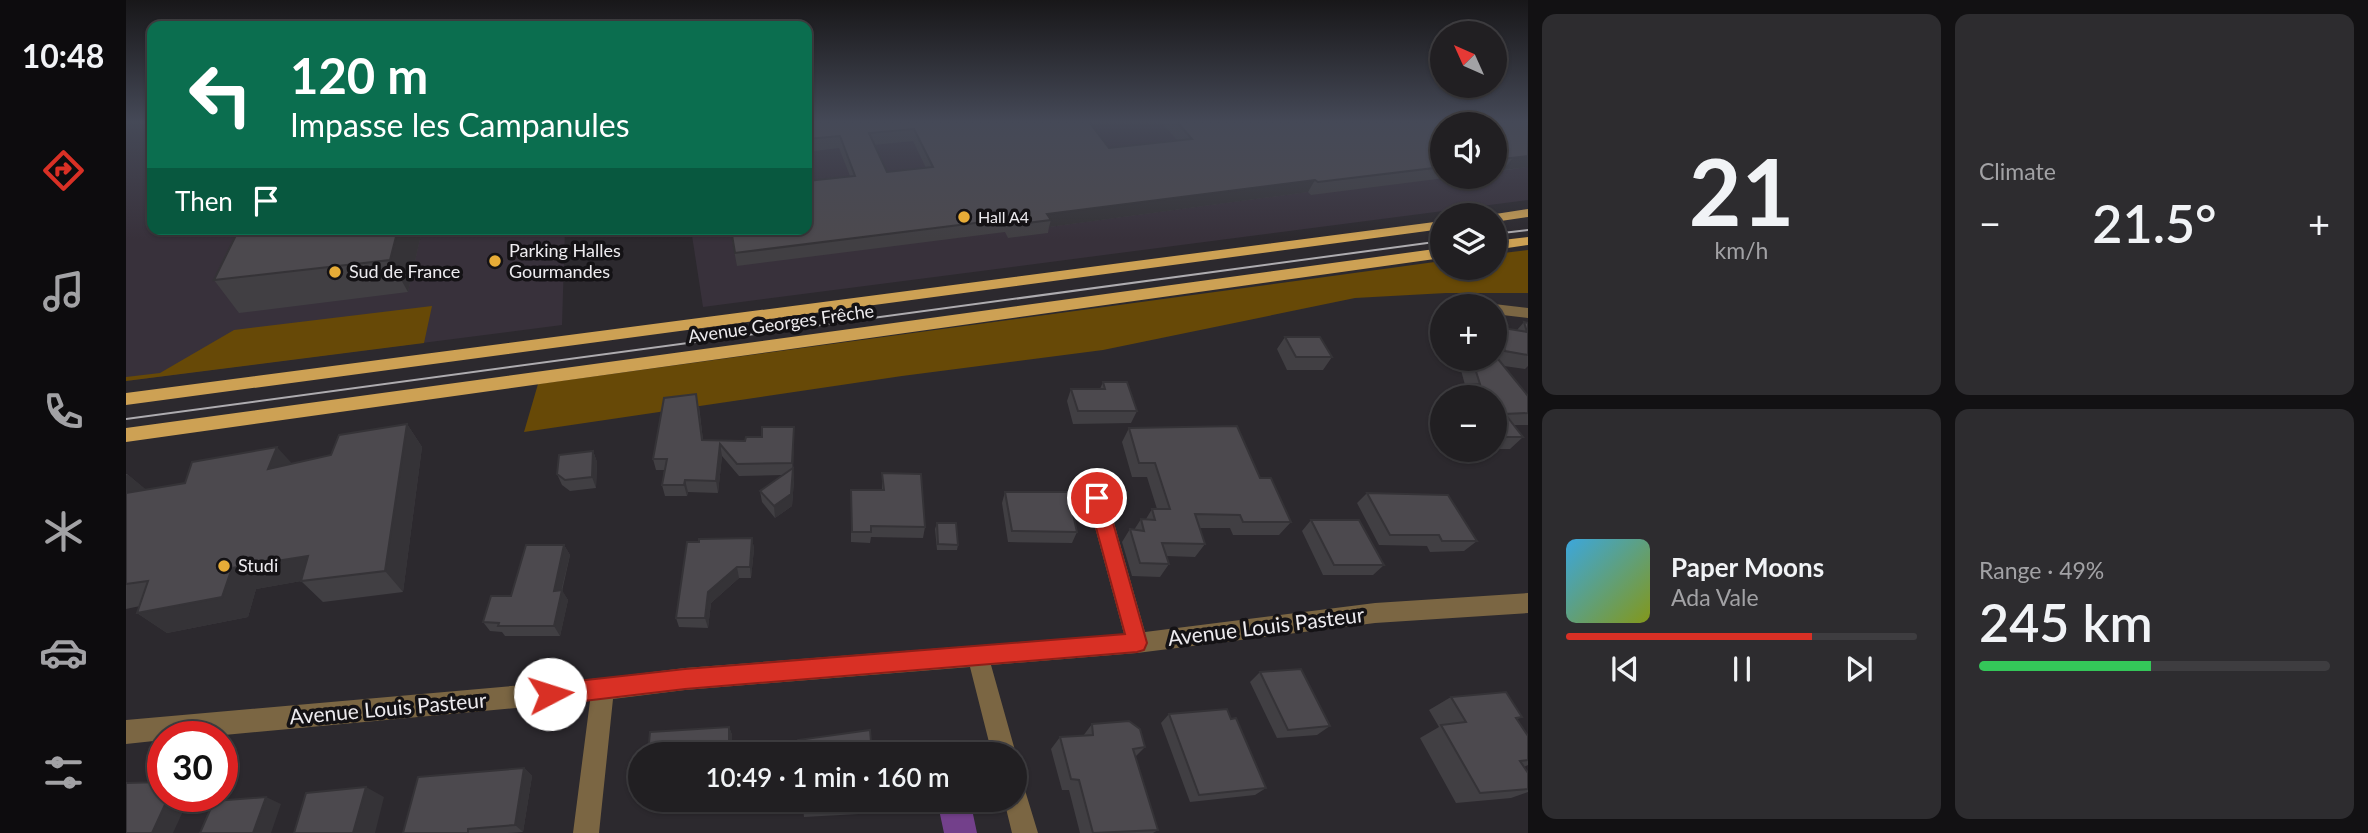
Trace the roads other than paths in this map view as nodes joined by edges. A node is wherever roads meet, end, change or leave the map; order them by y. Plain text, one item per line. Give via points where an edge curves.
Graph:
1 (1528, 213) edge
2 (1507, 216) edge
3 (1430, 227) edge
4 (1528, 241) edge
5 (1507, 244) edge
6 (1430, 255) edge
7 (1507, 311) edge
8 (1528, 313) edge
9 (126, 399) edge
10 (126, 435) edge
11 (1097, 498) dead end
12 (1528, 603) edge
13 (1137, 643) junction
14 (978, 657) junction
15 (603, 689) junction
16 (126, 732) edge
17 (1001, 742) edge
18 (1019, 812) edge
19 (586, 833) edge
20 (1025, 833) edge

1 - 2 main road
3 - 9 main road, Avenue Georges Frêche
4 - 5 main road
6 - 10 main road, Avenue Georges Frêche
7 - 8 street
11 - 13 street
12 - 13 street, Avenue Louis Pasteur via 1375,613
13 - 14 street, Avenue Louis Pasteur
14 - 15 street, Avenue Louis Pasteur
14 - 17 street
15 - 16 street, Avenue Louis Pasteur
15 - 19 street
18 - 20 street

